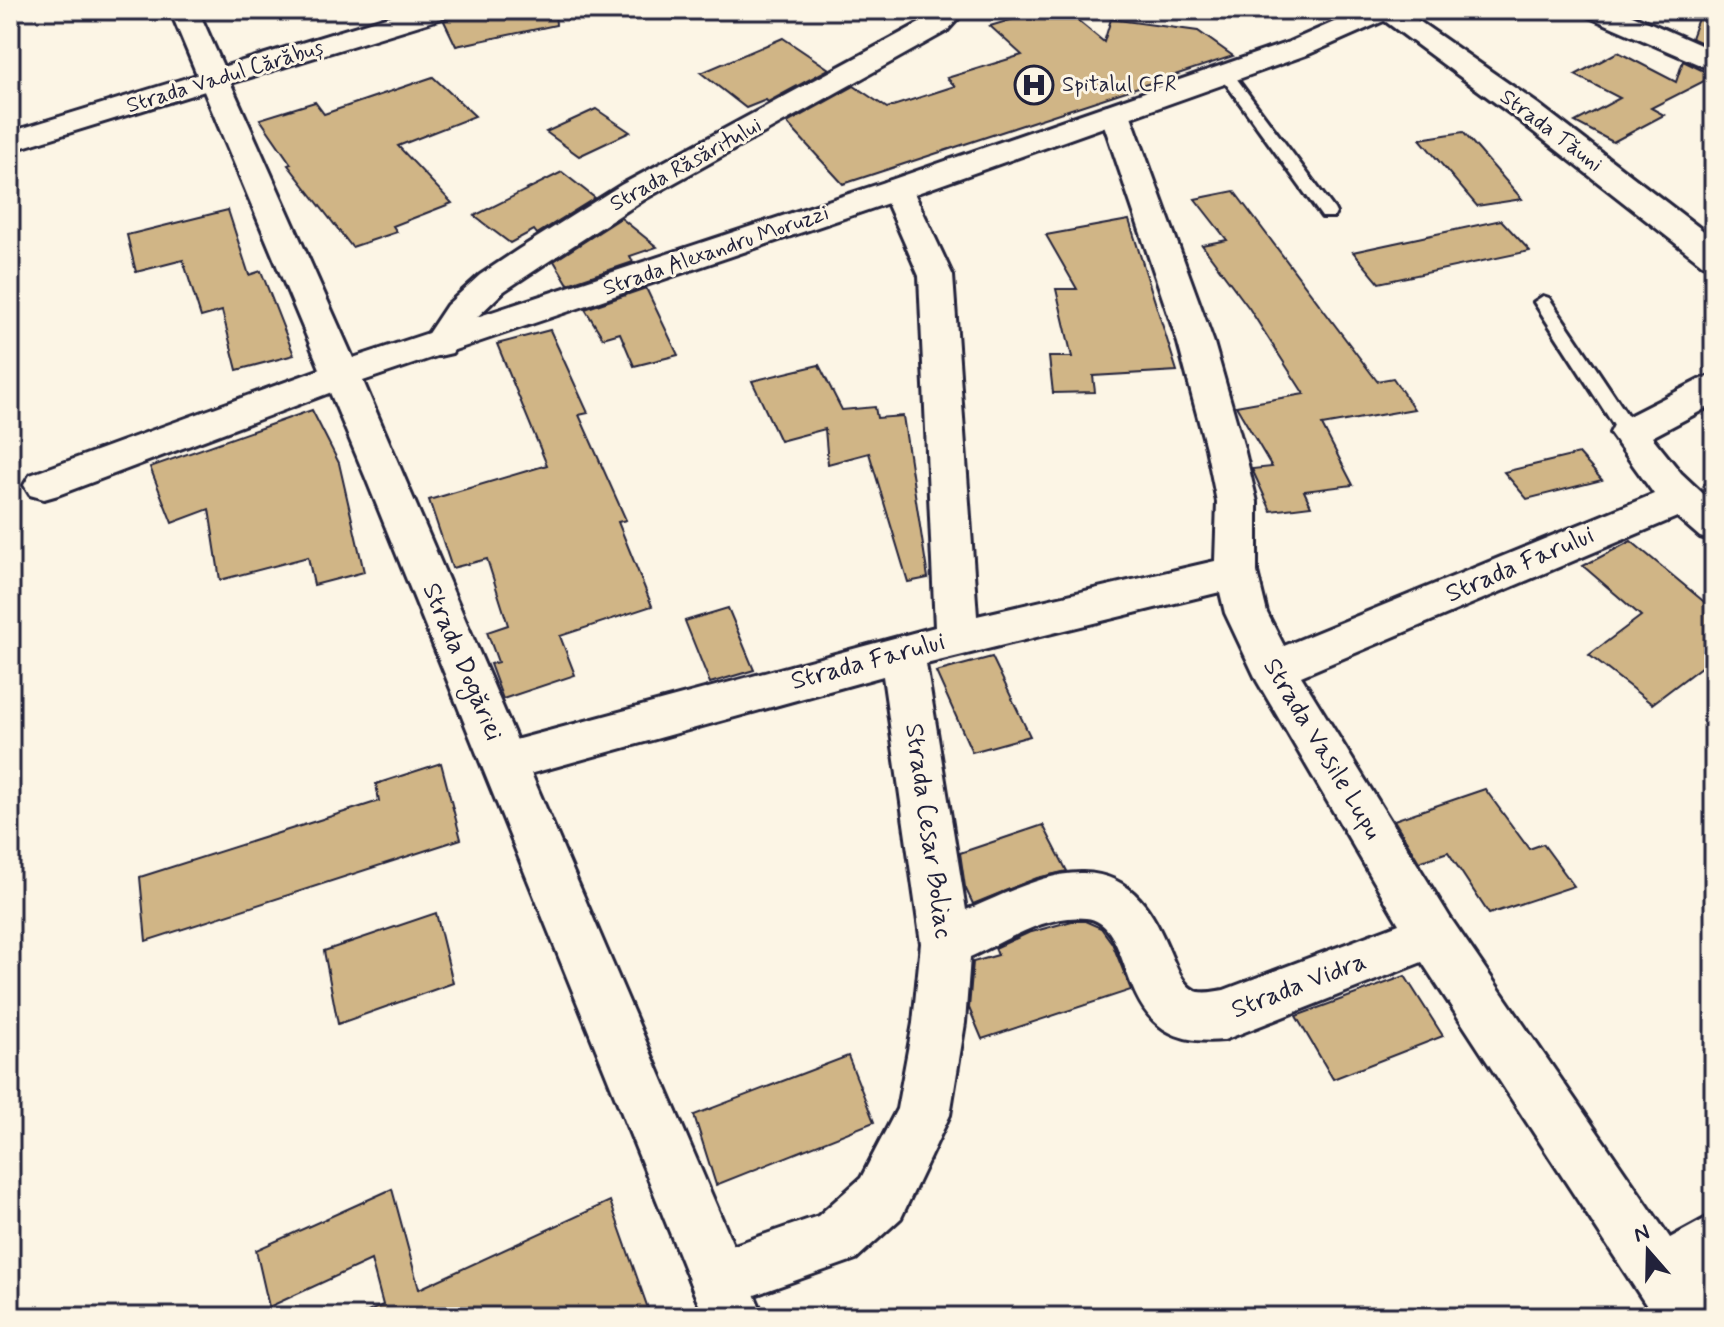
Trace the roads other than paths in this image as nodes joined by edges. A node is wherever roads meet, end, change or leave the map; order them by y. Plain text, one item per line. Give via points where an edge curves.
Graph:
1 (184, 10) edge
2 (439, 10) edge
3 (952, 10) edge
4 (1384, 10) edge
5 (1597, 10) edge
6 (1714, 62) edge
7 (1226, 74) junction
8 (214, 80) junction
9 (1115, 113) junction
10 (10, 142) edge
11 (897, 189) junction
12 (1328, 213) dead end
13 (1714, 256) edge
14 (1543, 302) dead end
15 (439, 344) junction
16 (340, 375) junction
17 (1714, 388) edge
18 (1629, 433) junction
19 (44, 485) dead end
20 (1680, 499) junction
21 (1714, 526) edge
22 (1236, 572) junction
23 (957, 638) junction
24 (902, 652) junction
25 (1273, 669) junction
26 (504, 762) junction
27 (1433, 935) junction
28 (946, 943) junction
29 (1714, 1243) edge
30 (1676, 1297) edge
31 (726, 1298) edge

1 - 8 street, Strada Dogăriei
2 - 8 street, Strada Vadul Cărăbuș
3 - 15 street, Strada Răsăritului via 937,25 633,192 531,257 460,313
4 - 7 street, Strada Alexandru Moruzzi
4 - 13 street, Strada Tăuni via 1527,111
5 - 6 street
7 - 9 street, Strada Alexandru Moruzzi
7 - 12 lane
8 - 10 street, Strada Vadul Cărăbuș
8 - 16 street, Strada Dogăriei
9 - 11 street, Strada Alexandru Moruzzi
9 - 22 street, Strada Vasile Lupu via 1196,343 1225,448 1237,502
11 - 15 street, Strada Alexandru Moruzzi
11 - 23 street via 936,276
14 - 18 lane
15 - 16 street, Strada Alexandru Moruzzi
16 - 19 street, Strada Alexandru Moruzzi
16 - 26 street, Strada Dogăriei
17 - 18 street
18 - 20 street
20 - 21 street
20 - 25 street, Strada Farului
22 - 23 street, Strada Farului
22 - 25 street, Strada Vasile Lupu via 1246,613
23 - 24 street, Strada Farului
24 - 26 street, Strada Farului
24 - 28 street, Strada Cesar Boliac
25 - 27 street, Strada Vasile Lupu
26 - 31 street, Strada Dogăriei
27 - 28 street, Strada Vidra via 1224,1015 1205,1017 1185,1015 1161,991 1140,936 1108,901 1085,895 1055,900
27 - 30 street, Strada Vasile Lupu
28 - 31 street, Strada Cesar Boliac via 923,1115 881,1198 836,1239
29 - 30 street

